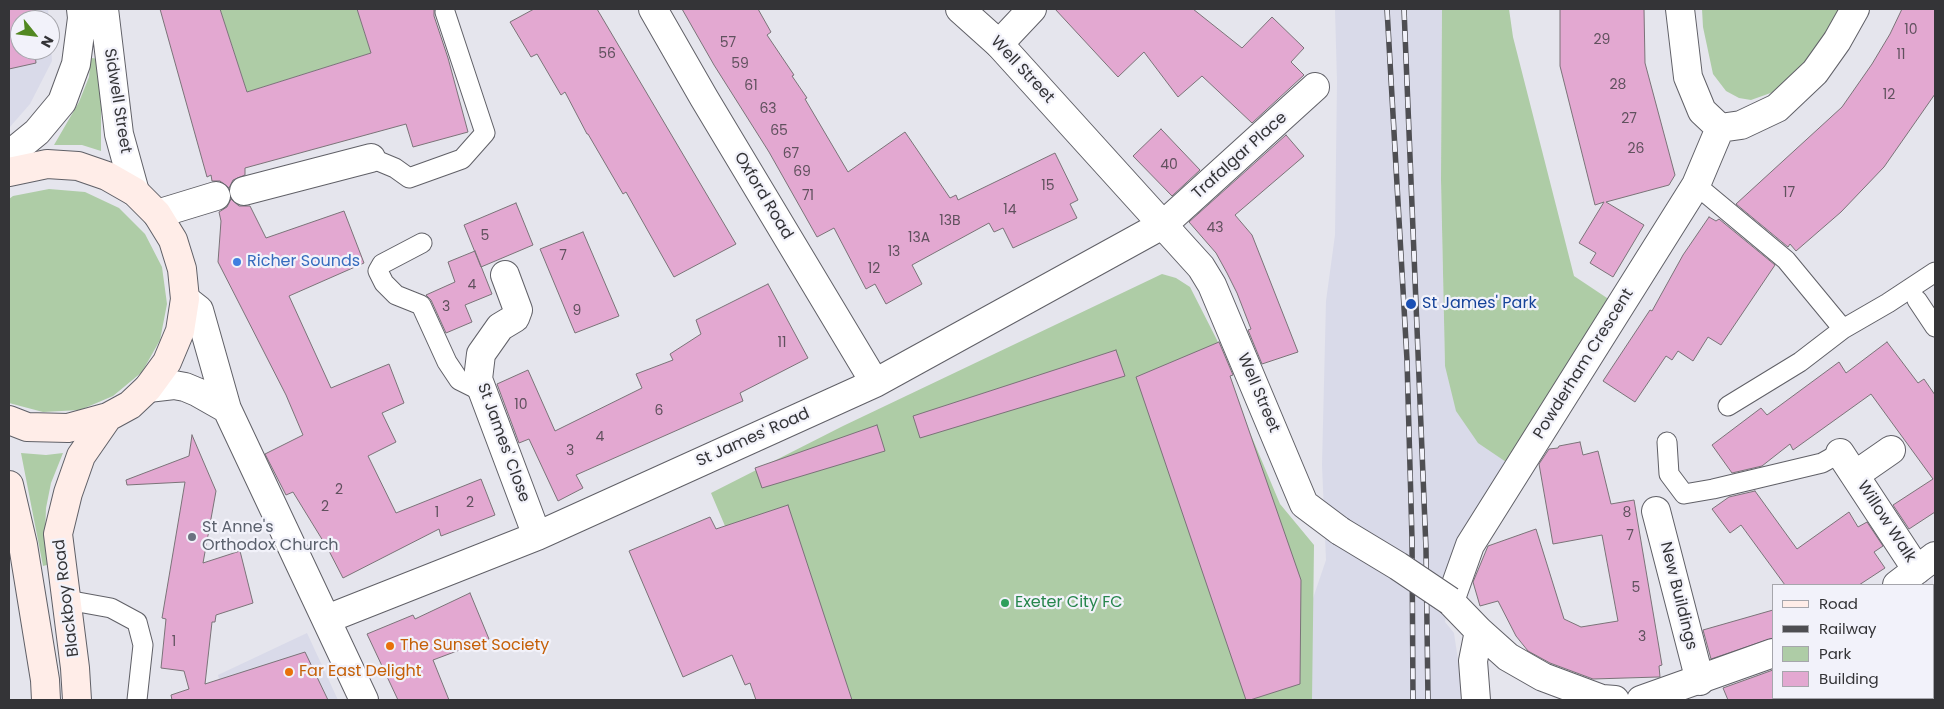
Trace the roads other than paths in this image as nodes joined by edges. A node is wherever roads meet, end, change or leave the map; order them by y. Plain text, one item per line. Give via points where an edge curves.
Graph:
1 (81, 9) edge
2 (104, 9) edge
3 (653, 9) edge
4 (960, 9) edge
5 (1032, 9) edge
6 (1680, 9) edge
7 (1855, 9) edge
8 (445, 12) dead end
9 (999, 44) junction
10 (1315, 87) dead end
11 (1720, 128) junction
12 (9, 155) edge
13 (371, 158) joint
14 (9, 172) edge
15 (1696, 186) junction
16 (244, 191) dead end
17 (135, 192) junction
18 (216, 196) dead end
19 (157, 214) junction
20 (1164, 224) junction
21 (422, 243) dead end
22 (1935, 272) edge
23 (506, 275) dead end
24 (185, 299) junction
25 (1917, 300) dead end
26 (1935, 327) edge
27 (1843, 329) junction
28 (875, 383) junction
29 (148, 388) junction
30 (481, 391) junction
31 (1728, 406) dead end
32 (227, 409) junction
33 (108, 417) junction
34 (9, 420) edge
35 (1667, 442) dead end
36 (1891, 450) dead end
37 (1847, 464) junction
38 (9, 485) edge
39 (1656, 510) dead end
40 (537, 536) junction
41 (1916, 570) edge
42 (67, 600) junction
43 (1450, 601) junction
44 (327, 620) junction
45 (1479, 631) junction
46 (1772, 654) edge
47 (1700, 681) junction
48 (46, 700) edge
49 (77, 700) edge
50 (136, 700) edge
51 (364, 700) edge
52 (1476, 700) edge
53 (1615, 700) edge
54 (1641, 700) edge

1 - 12 street, Sidwell Street via 76,64 62,102 37,132
2 - 17 street, Sidwell Street via 119,134
3 - 28 street, Oxford Road
4 - 9 street, Well Street
5 - 9 street
6 - 11 street via 1688,77 1702,111
7 - 11 street via 1815,72 1776,108 1740,125
8 - 13 lane via 485,133 462,159 409,178
9 - 20 street, Well Street
10 - 20 street, Trafalgar Place
11 - 15 street, Powderham Crescent
13 - 16 street
14 - 17 main road via 47,164 78,166 108,176
15 - 27 lane via 1786,260
15 - 43 street, Powderham Crescent via 1470,544
17 - 19 main road
18 - 19 street
19 - 24 main road via 173,240 182,269
20 - 28 street, St James' Road
20 - 43 street, Well Street, bridge via 1201,266 1212,285 1304,504 1340,531
21 - 30 lane via 382,264 378,271 396,295 421,305 447,362 459,380
22 - 27 lane
23 - 30 street, St James' Close via 518,310 515,318 500,327 480,354 478,379
24 - 29 main road via 180,331 168,362
24 - 32 street via 199,310
25 - 26 lane
27 - 31 lane via 1800,362
28 - 40 street, St James' Road
29 - 32 street via 185,387
29 - 33 main road
30 - 40 street, St James' Close
32 - 44 street
33 - 34 main road via 68,428 27,427
33 - 42 main road, Blackboy Road via 81,456 58,534
35 - 37 lane via 1669,474 1684,494 1822,463
36 - 37 street, Willow Walk
37 - 41 street, Willow Walk
38 - 48 main road, Blackboy Road via 23,545
39 - 47 street, New Buildings
40 - 44 street, St James' Road
42 - 49 main road, Blackboy Road
42 - 50 lane via 111,608 137,622 143,645
43 - 45 street, Well Street
44 - 51 street
45 - 52 street via 1473,661
45 - 53 street, Well Street via 1508,657 1543,677 1602,699
46 - 47 street
47 - 54 street

